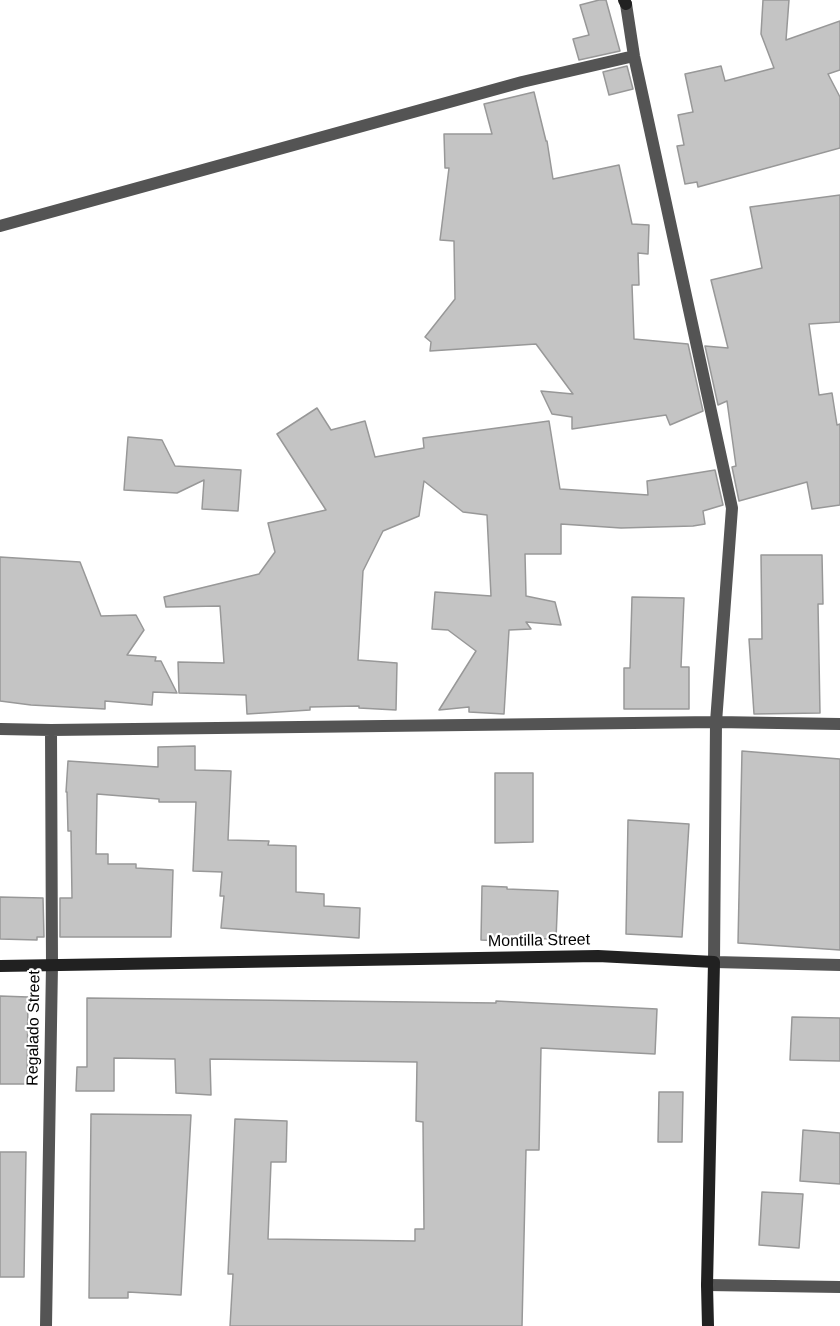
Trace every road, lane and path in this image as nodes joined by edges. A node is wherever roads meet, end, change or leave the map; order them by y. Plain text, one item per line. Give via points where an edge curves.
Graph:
1 (625, 2) edge
2 (634, 56) junction
3 (0, 226) edge
4 (716, 722) junction
5 (840, 724) edge
6 (0, 729) edge
7 (51, 730) junction
8 (714, 962) junction
9 (52, 965) junction
10 (840, 965) edge
11 (0, 966) edge
12 (707, 1286) junction
13 (840, 1287) edge
14 (46, 1326) edge
15 (708, 1326) edge

1 - 2 street
2 - 3 street via 522,82
2 - 4 street via 732,508
4 - 5 street
4 - 7 street
4 - 8 street
6 - 7 street
7 - 9 street, Regalado Street
8 - 9 main road, Montilla Street via 598,956
8 - 10 street
8 - 12 main road
9 - 11 main road, Montilla Street
9 - 14 street, Regalado Street
12 - 13 street
12 - 15 main road

